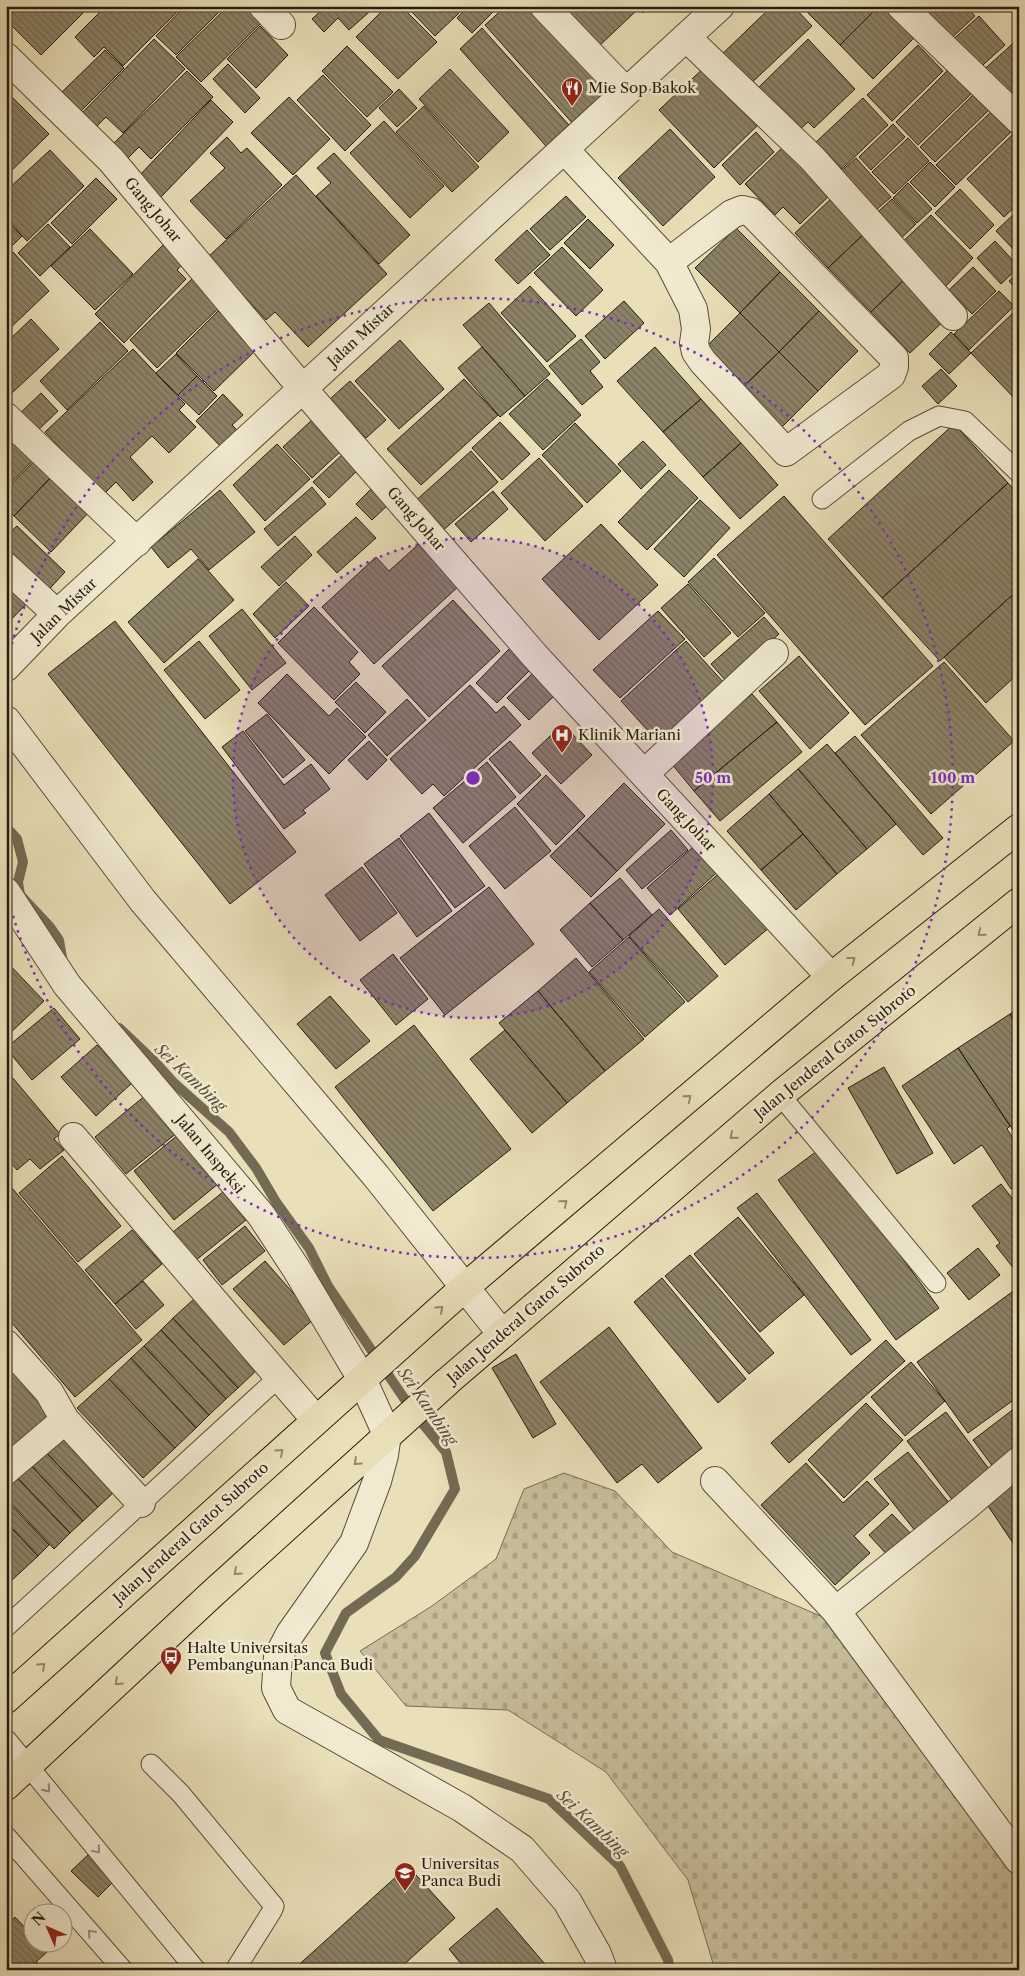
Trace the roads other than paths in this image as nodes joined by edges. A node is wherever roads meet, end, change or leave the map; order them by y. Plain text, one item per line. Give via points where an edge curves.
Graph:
1 (544, 6) edge
2 (901, 6) edge
3 (711, 9) edge
4 (686, 37) junction
5 (6, 57) edge
6 (626, 92) junction
7 (1019, 120) edge
8 (564, 149) junction
9 (669, 262) junction
10 (953, 316) dead end
11 (303, 389) junction
12 (6, 417) edge
13 (1019, 473) edge
14 (822, 499) dead end
15 (137, 542) junction
16 (6, 567) edge
17 (58, 614) junction
18 (774, 653) dead end
19 (6, 666) edge
20 (6, 720) edge
21 (644, 774) junction
22 (1019, 828) edge
23 (6, 892) edge
24 (1019, 902) edge
25 (831, 977) junction
26 (780, 1096) junction
27 (73, 1137) dead end
28 (936, 1283) dead end
29 (464, 1288) junction
30 (502, 1334) junction
31 (6, 1344) edge
32 (279, 1377) junction
33 (364, 1378) junction
34 (65, 1420) junction
35 (316, 1420) junction
36 (390, 1432) junction
37 (1019, 1461) edge
38 (6, 1470) edge
39 (715, 1481) dead end
40 (142, 1503) junction
41 (836, 1611) junction
42 (6, 1627) edge
43 (6, 1699) edge
44 (6, 1739) edge
45 (151, 1764) dead end
46 (28, 1767) junction
47 (6, 1786) edge
48 (6, 1836) edge
49 (1019, 1860) edge
50 (123, 1970) edge
51 (196, 1970) edge
52 (235, 1970) edge
53 (603, 1970) edge

1 - 6 street
2 - 7 street
3 - 4 street, Jalan Mistar
4 - 6 street, Jalan Mistar
4 - 10 street via 812,158
5 - 11 street, Gang Johar via 111,160
6 - 8 street, Jalan Mistar
8 - 9 street
8 - 11 street, Jalan Mistar
9 - 9 street via 732,214 742,210 752,212 894,358 894,367 890,375 786,452 696,352 693,309
11 - 15 street, Jalan Mistar
11 - 21 street, Gang Johar via 535,656
12 - 15 street
13 - 14 lane via 965,421 939,416 909,431
15 - 17 street, Jalan Mistar
16 - 17 street
17 - 19 street, Jalan Mistar
18 - 21 street
20 - 29 street via 143,901 376,1176
21 - 25 street, Gang Johar
25 -> 22 main road, Jalan Jenderal Gatot Subroto
23 - 33 street, Jalan Inspeksi via 67,985 261,1215
24 -> 26 main road, Jalan Jenderal Gatot Subroto
29 -> 25 main road, Jalan Jenderal Gatot Subroto
26 - 28 lane
26 -> 30 main road, Jalan Jenderal Gatot Subroto
27 - 32 street
29 - 30 street
33 -> 29 main road, Jalan Jenderal Gatot Subroto
30 - 36 main road, Jalan Jenderal Gatot Subroto
31 - 34 street via 49,1392
32 - 35 street
32 - 40 lane
33 - 35 main road, Jalan Jenderal Gatot Subroto
33 - 36 street, Jalan Inspeksi
34 - 38 street
34 - 40 street
43 -> 35 main road, Jalan Jenderal Gatot Subroto
36 -> 46 main road, Jalan Jenderal Gatot Subroto
36 - 53 street via 361,1528 354,1543 290,1634 278,1657 276,1688 287,1710 462,1808 522,1849 567,1901
37 - 41 street
39 - 41 street
40 - 42 lane
41 - 49 street
44 - 46 lane
45 - 52 lane via 181,1794 274,1906
46 - 47 main road, Jalan Jenderal Gatot Subroto
46 -> 51 lane
50 -> 48 lane

